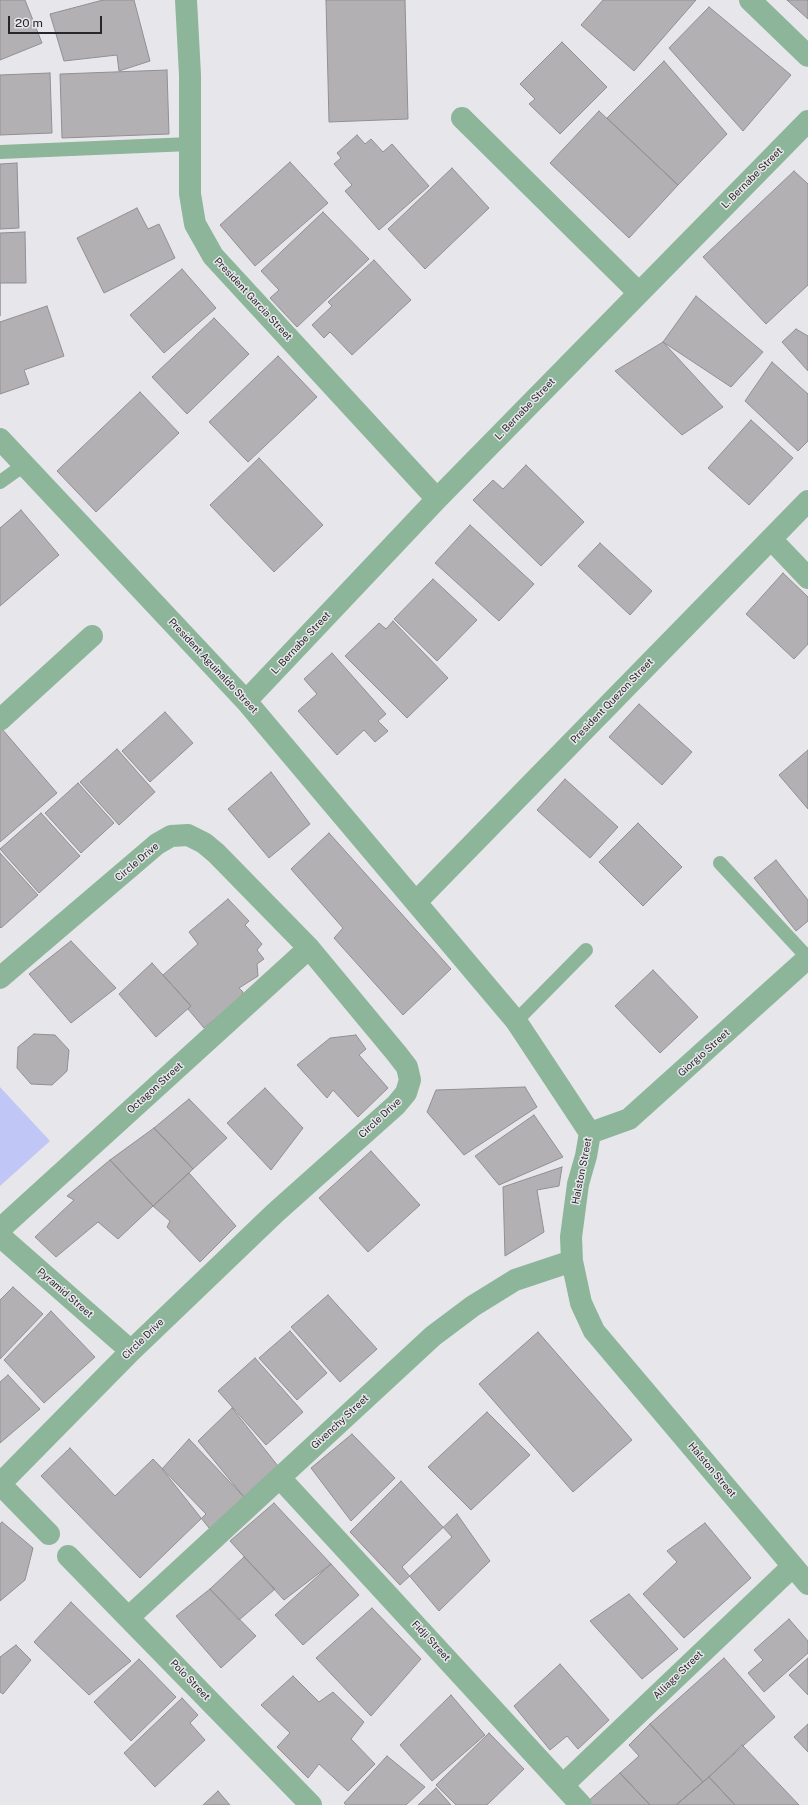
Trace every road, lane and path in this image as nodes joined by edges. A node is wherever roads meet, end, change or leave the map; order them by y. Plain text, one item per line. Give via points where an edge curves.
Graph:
1 (186, 0) edge
2 (750, 0) edge
3 (808, 56) edge
4 (462, 118) dead end
5 (808, 121) edge
6 (190, 144) junction
7 (0, 152) edge
8 (638, 292) junction
9 (0, 439) edge
10 (24, 465) junction
11 (0, 482) edge
12 (437, 499) junction
13 (808, 501) edge
14 (772, 539) junction
15 (808, 578) edge
16 (92, 636) dead end
17 (246, 701) junction
18 (0, 720) edge
19 (720, 863) dead end
20 (417, 901) junction
21 (309, 948) junction
22 (586, 950) dead end
23 (808, 958) edge
24 (0, 978) edge
25 (516, 1021) junction
26 (590, 1133) junction
27 (0, 1229) edge
28 (0, 1236) edge
29 (572, 1261) junction
30 (131, 1351) junction
31 (280, 1478) junction
32 (0, 1484) edge
33 (49, 1534) dead end
34 (68, 1556) dead end
35 (793, 1566) junction
36 (808, 1584) edge
37 (130, 1617) junction
38 (563, 1785) junction
39 (311, 1805) edge
40 (581, 1805) edge

1 - 6 street, President Garcia Street
2 - 3 street
4 - 8 street
5 - 8 street, L. Bernabe Street
6 - 7 lane
6 - 12 street, President Garcia Street via 190,194 195,224 213,256
8 - 12 street, L. Bernabe Street
9 - 10 street, President Aguinaldo Street
10 - 11 lane
10 - 17 street, President Aguinaldo Street
12 - 17 street, L. Bernabe Street
13 - 14 street, President Quezon Street
14 - 15 street
14 - 20 street, President Quezon Street
16 - 18 street
17 - 20 street, President Aguinaldo Street
19 - 23 lane
20 - 25 street, Halston Street
21 - 24 street, Circle Drive via 204,843 188,835 171,836 157,844
21 - 27 street, Octagon Street
21 - 30 street, Circle Drive via 407,1067 410,1080 406,1093 396,1105 275,1213
22 - 25 lane
23 - 26 street, Giorgio Street via 629,1119
25 - 26 street, Halston Street
26 - 29 street, Halston Street via 578,1184 571,1237
28 - 30 street, Pyramid Street
29 - 31 street, Givenchy Street via 515,1280 432,1336
29 - 35 street, Halston Street via 581,1303 594,1331
30 - 32 street, Circle Drive
31 - 37 street, Givenchy Street
31 - 38 street, Fidji Street
32 - 33 street
34 - 37 street, Polo Street
35 - 36 street, Halston Street
35 - 38 street, Alliage Street
37 - 39 street, Polo Street
38 - 40 street, Fidji Street

